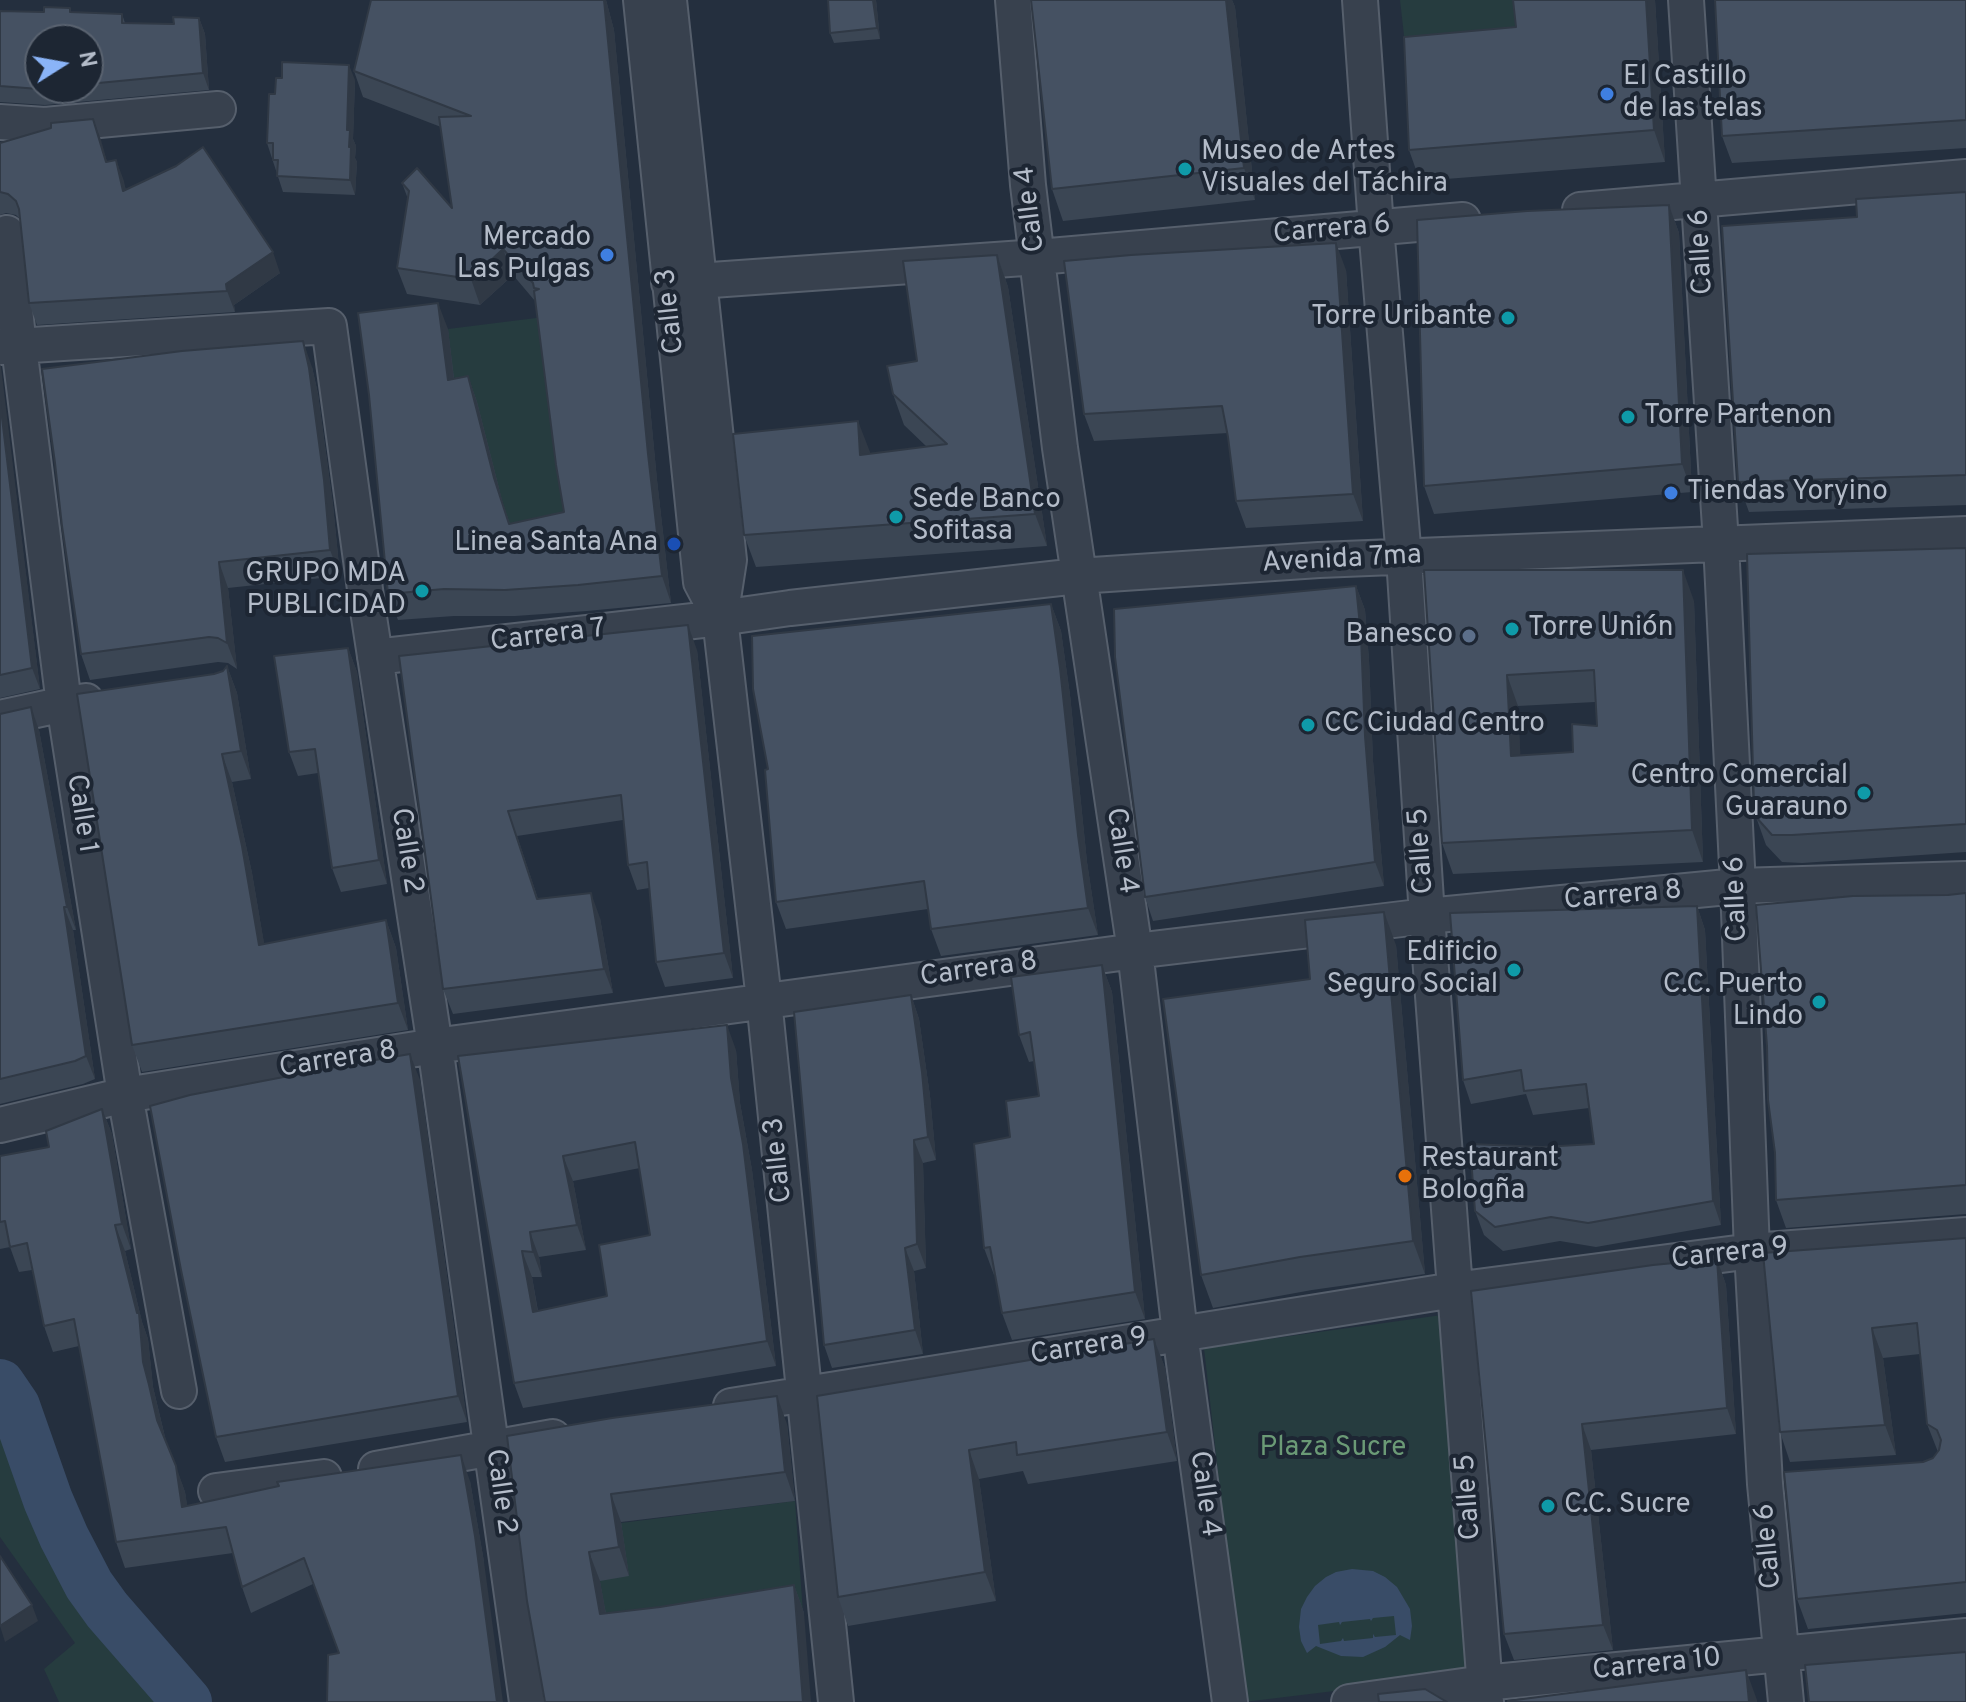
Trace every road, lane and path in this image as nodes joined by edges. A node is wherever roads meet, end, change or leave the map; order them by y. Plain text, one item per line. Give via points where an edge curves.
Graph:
1 (641, 0) edge
2 (669, 0) edge
3 (1013, 0) edge
4 (1360, 0) edge
5 (1686, 0) edge
6 (218, 109) dead end
7 (0, 122) edge
8 (1966, 177) edge
9 (1700, 200) junction
10 (1546, 213) edge
11 (1499, 217) edge
12 (1376, 227) junction
13 (7, 233) dead end
14 (1038, 257) junction
15 (684, 282) junction
16 (9, 347) edge
17 (1966, 534) edge
18 (1721, 543) junction
19 (1404, 558) junction
20 (1078, 576) junction
21 (720, 618) junction
22 (375, 657) junction
23 (110, 697) edge
24 (64, 704) junction
25 (0, 718) edge
26 (1966, 879) edge
27 (1738, 886) junction
28 (1427, 916) junction
29 (1135, 951) junction
30 (764, 1000) junction
31 (435, 1046) junction
32 (125, 1095) junction
33 (0, 1125) edge
34 (1966, 1235) edge
35 (1752, 1251) junction
36 (1454, 1290) junction
37 (1180, 1333) junction
38 (179, 1391) dead end
39 (803, 1393) junction
40 (694, 1412) edge
41 (586, 1431) edge
42 (493, 1447) junction
43 (216, 1491) dead end
44 (1966, 1636) edge
45 (1781, 1654) junction
46 (1485, 1692) edge
47 (527, 1702) edge
48 (836, 1702) edge
49 (1230, 1702) edge
50 (1349, 1702) edge
51 (1786, 1702) edge

1 - 15 street, Calle 3
2 - 15 street, Calle 3
3 - 14 street, Calle 4
4 - 12 street, Calle 5
5 - 9 street, Calle 6
6 - 7 street via 45,125
8 - 9 street
9 - 10 street
9 - 18 street, Calle 6
11 - 12 street, Carrera 6
12 - 14 street, Carrera 6
12 - 19 street, Calle 5
13 - 16 street, Calle 1
14 - 15 street, Carrera 6
14 - 20 street, Calle 4 via 1052,450
15 - 21 street, Calle 3 via 701,582
16 - 22 street, Calle 2 via 329,326
16 - 24 street, Calle 1
17 - 18 street, Avenida 7ma
18 - 19 street, Avenida 7ma
18 - 27 street, Calle 6
19 - 20 street, Avenida 7ma
19 - 28 street, Calle 5
20 - 21 street, Avenida 7ma
20 - 29 street, Calle 4
21 - 22 street, Carrera 7
21 - 30 street, Calle 3
22 - 31 street, Calle 2
23 - 24 street
24 - 25 street
24 - 32 street, Calle 1
26 - 27 street, Carrera 8
27 - 28 street, Carrera 8
27 - 35 street, Calle 6
28 - 29 street, Carrera 8
28 - 36 street, Calle 5
29 - 30 street, Carrera 8
29 - 37 street, Calle 4
30 - 31 street, Carrera 8
30 - 39 street, Calle 3
31 - 32 street, Carrera 8
31 - 42 street, Calle 2
32 - 33 street, Carrera 8
32 - 38 street, Calle 1
34 - 35 street, Carrera 9
35 - 36 street, Carrera 9
35 - 45 street, Calle 6 via 1780,1483
36 - 37 street, Carrera 9
36 - 46 street, Calle 5
37 - 39 street, Carrera 9
37 - 49 street, Calle 4
39 - 40 street, Carrera 9
39 - 48 street, Calle 3
41 - 42 street
42 - 43 street via 355,1473
42 - 47 street, Calle 2
44 - 45 street, Carrera 10
45 - 46 street, Carrera 10
45 - 51 street, Calle 6
46 - 50 street, Carrera 10

